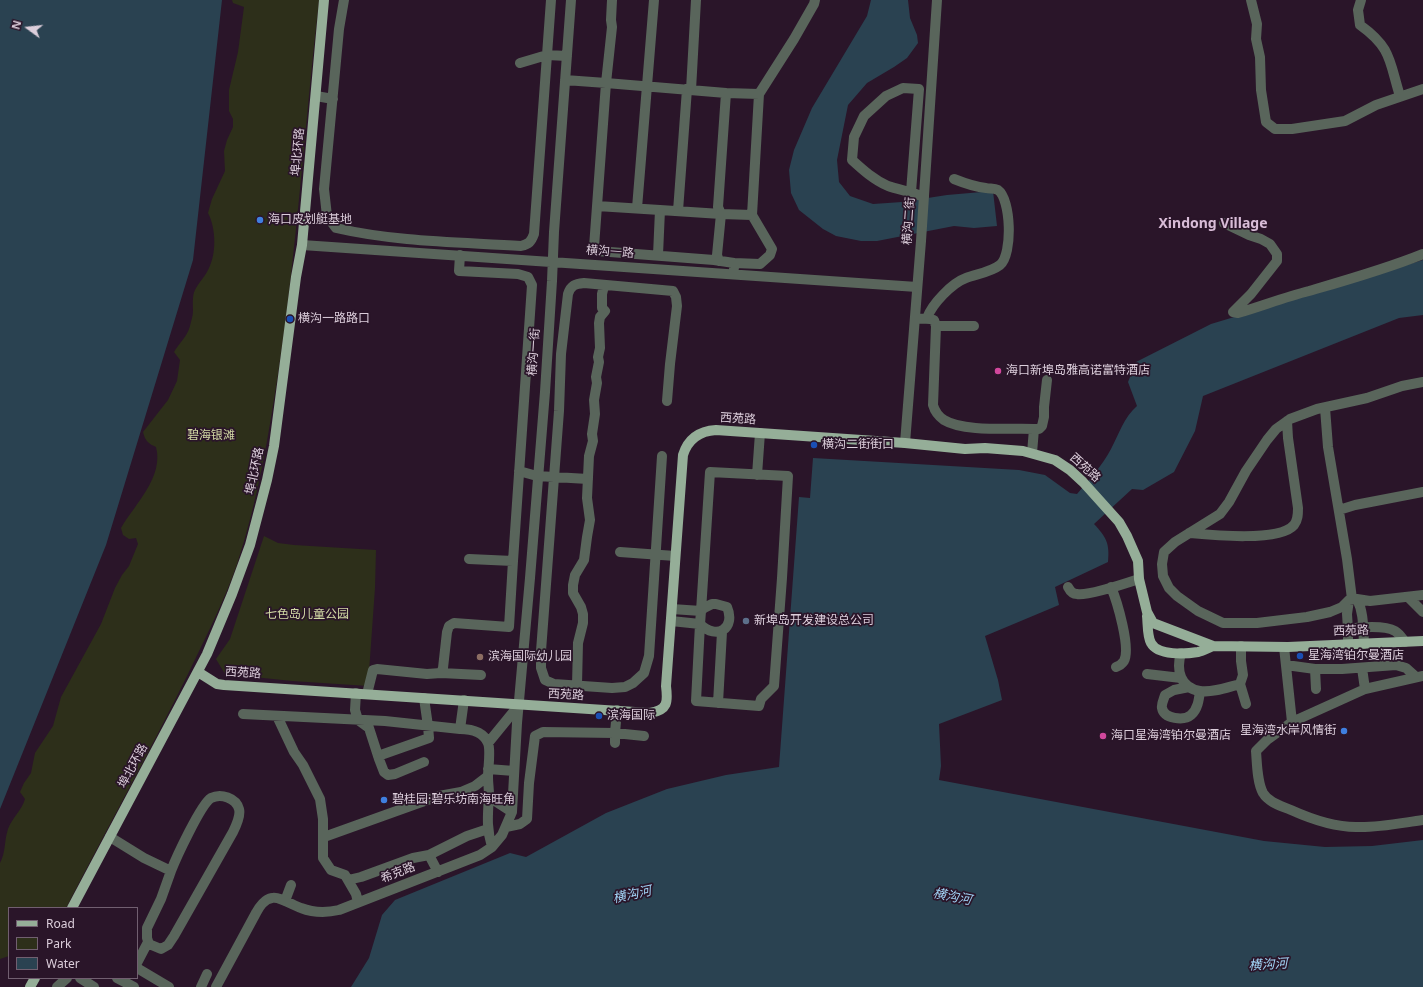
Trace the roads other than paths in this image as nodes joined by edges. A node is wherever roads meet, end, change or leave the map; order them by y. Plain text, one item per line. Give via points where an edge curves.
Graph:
1 (324, 0) edge
2 (344, 0) edge
3 (551, 0) edge
4 (571, 0) edge
5 (612, 0) edge
6 (654, 0) edge
7 (696, 0) edge
8 (814, 0) edge
9 (937, 0) edge
10 (1251, 0) edge
11 (1361, 0) edge
12 (547, 55) junction
13 (566, 56) junction
14 (520, 63) dead end
15 (565, 80) junction
16 (606, 83) junction
17 (646, 86) junction
18 (689, 89) junction
19 (1423, 89) edge
20 (726, 92) junction
21 (759, 94) junction
22 (316, 96) junction
23 (1400, 96) junction
24 (333, 99) junction
25 (918, 117) junction
26 (929, 118) junction
27 (954, 179) dead end
28 (911, 192) junction
29 (924, 197) junction
30 (597, 206) junction
31 (637, 208) junction
32 (660, 210) junction
33 (678, 211) junction
34 (721, 214) junction
35 (752, 215) junction
36 (1224, 223) dead end
37 (481, 243) junction
38 (302, 245) junction
39 (1423, 254) edge
40 (460, 255) junction
41 (658, 255) junction
42 (480, 257) junction
43 (553, 261) junction
44 (719, 261) junction
45 (734, 263) junction
46 (734, 274) junction
47 (604, 286) junction
48 (917, 286) junction
49 (915, 318) junction
50 (927, 318) junction
51 (936, 326) junction
52 (974, 326) dead end
53 (1047, 380) dead end
54 (1423, 382) edge
55 (667, 401) dead end
56 (1325, 408) junction
57 (1287, 421) junction
58 (1034, 429) junction
59 (760, 433) junction
60 (905, 443) junction
61 (1032, 453) junction
62 (662, 456) dead end
63 (519, 471) junction
64 (756, 475) junction
65 (537, 476) junction
66 (554, 477) junction
67 (588, 479) junction
68 (1423, 492) edge
69 (1338, 510) junction
70 (1189, 533) junction
71 (620, 552) dead end
72 (656, 554) junction
73 (675, 556) junction
74 (469, 559) dead end
75 (513, 561) junction
76 (1139, 579) junction
77 (1068, 587) dead end
78 (1111, 587) junction
79 (1423, 595) edge
80 (1408, 597) junction
81 (1353, 599) junction
82 (672, 608) junction
83 (701, 611) junction
84 (1147, 612) junction
85 (1423, 612) edge
86 (671, 621) junction
87 (700, 624) junction
88 (1364, 628) junction
89 (1348, 629) junction
90 (722, 632) junction
91 (1423, 641) edge
92 (1405, 642) junction
93 (1348, 644) junction
94 (1364, 644) junction
95 (1213, 646) junction
96 (1241, 646) junction
97 (1284, 647) junction
98 (1180, 653) junction
99 (1286, 665) junction
100 (1116, 667) dead end
101 (1362, 668) junction
102 (1315, 669) junction
103 (198, 672) junction
104 (441, 673) junction
105 (1147, 674) dead end
106 (481, 675) dead end
107 (1419, 677) edge
108 (1181, 678) junction
109 (1240, 684) junction
110 (577, 685) junction
111 (1190, 687) junction
112 (1316, 689) dead end
113 (1365, 689) junction
114 (1200, 691) junction
115 (356, 693) junction
116 (367, 694) junction
117 (424, 698) junction
118 (464, 700) junction
119 (718, 703) junction
120 (1246, 704) dead end
121 (519, 705) junction
122 (617, 710) junction
123 (243, 714) dead end
124 (277, 716) junction
125 (358, 720) junction
126 (1292, 722) junction
127 (428, 726) junction
128 (460, 729) junction
129 (644, 736) dead end
130 (615, 738) junction
131 (488, 743) junction
132 (378, 756) junction
133 (424, 762) dead end
134 (514, 771) junction
135 (488, 773) junction
136 (489, 797) junction
137 (512, 812) junction
138 (1423, 820) edge
139 (506, 827) junction
140 (488, 828) junction
141 (110, 837) junction
142 (324, 837) junction
143 (492, 846) junction
144 (429, 854) junction
145 (171, 871) junction
146 (438, 872) junction
147 (348, 880) junction
148 (291, 885) dead end
149 (284, 901) junction
150 (358, 902) junction
151 (73, 907) edge
152 (148, 942) junction
153 (138, 961) edge
154 (138, 969) edge
155 (207, 974) dead end
156 (66, 979) edge
157 (82, 979) edge
158 (119, 979) edge
159 (129, 984) edge
160 (57, 987) edge
161 (94, 987) edge
162 (169, 987) edge
163 (201, 987) edge
164 (216, 987) edge

1 - 22 main road, 埠北环路
2 - 24 street
3 - 12 street
4 - 13 street, 横沟一街
5 - 16 street
6 - 17 street
7 - 18 street
8 - 21 street via 794,39
9 - 26 street, 横沟二街
10 - 23 street via 1257,24 1256,39 1266,122 1275,129 1345,121
11 - 23 street via 1358,10 1360,25 1373,34 1388,53
12 - 13 street
12 - 14 street
12 - 37 street via 532,241 522,246
13 - 15 street, 横沟一街
15 - 16 street
15 - 43 street, 横沟一街
16 - 17 street
16 - 30 street
17 - 18 street
17 - 31 street
18 - 20 street
18 - 33 street
19 - 23 street
20 - 21 street
20 - 34 street via 718,207
21 - 35 street
22 - 24 street
22 - 38 main road, 埠北环路
24 - 37 street via 324,190 327,216 336,228 388,237
25 - 26 street
25 - 28 street
25 - 28 street via 919,89 903,88 886,96 864,116 854,137 852,160 869,175 888,186
26 - 29 street, 横沟二街
27 - 50 street via 999,191 1003,197 1008,220 1007,252 1000,264 965,278 949,288 930,309
28 - 29 street
29 - 48 street, 横沟二街
30 - 31 street
30 - 41 street via 594,248 597,251
31 - 32 street
32 - 33 street
32 - 41 street
33 - 34 street
34 - 35 street
34 - 44 street via 717,255
35 - 45 street via 772,249 770,255 760,264
36 - 39 street via 1270,244 1277,254 1276,261 1251,294 1233,312 1238,313
37 - 42 street
38 - 40 street, 横沟一路
38 - 103 main road, 埠北环路 via 267,480 247,552 217,632
40 - 42 street, 横沟一路
40 - 63 street via 459,272 518,274 528,277 532,285
41 - 44 street
42 - 43 street, 横沟一路
43 - 46 street, 横沟一路
43 - 65 street, 横沟一街
44 - 45 street
45 - 46 street
46 - 48 street, 横沟一路
47 - 55 street via 673,291 677,306
47 - 66 street via 576,284 571,287 568,294 561,354
47 - 67 street via 602,308 605,311 599,323 599,362 596,372 593,441 589,456
48 - 49 street, 横沟二街
49 - 50 street
49 - 60 street, 横沟二街
50 - 51 street via 934,320
51 - 52 street
51 - 58 street via 933,405 940,417 954,425
53 - 58 street via 1042,426
54 - 56 street
56 - 57 street via 1304,413
56 - 69 street
57 - 70 street via 1276,429 1256,455 1220,514
57 - 70 street via 1298,508 1298,519 1295,524 1291,528 1270,535 1224,537
58 - 61 street
59 - 60 main road, 西苑路
59 - 64 street
59 - 73 main road, 西苑路 via 707,431 697,435 685,447 681,464
60 - 61 main road, 西苑路
61 - 76 main road, 西苑路 via 1055,460 1070,470 1119,522 1138,561
62 - 72 street
63 - 65 street
63 - 75 street
64 - 83 street via 710,472
64 - 119 street via 788,476 774,686 761,699 759,706
65 - 66 street
65 - 121 street, 横沟一街
66 - 67 street
66 - 110 street via 541,668 545,680 554,684
67 - 110 street via 590,520 584,560 575,575 573,585 573,593 584,614 578,643
68 - 69 street
69 - 81 street
70 - 81 street via 1164,552 1163,576 1176,596 1198,611 1223,623 1257,623 1330,612
71 - 72 street
72 - 73 street
72 - 110 street via 649,656 644,673 633,683 620,688
73 - 82 main road, 西苑路
74 - 75 street
75 - 104 street via 509,627 454,623 449,626
76 - 78 street
76 - 84 main road, 西苑路
77 - 78 street via 1071,592 1077,594
78 - 100 street via 1124,634 1125,656 1123,662
79 - 80 street
80 - 81 street via 1370,601
80 - 85 street
81 - 88 street via 1362,610
81 - 89 street via 1346,614
82 - 83 street
82 - 86 main road, 西苑路
83 - 87 street
83 - 90 street via 712,604 727,607 729,617 726,629
84 - 95 main road, 西苑路 via 1153,623
84 - 98 main road via 1151,643 1157,649 1168,653
86 - 87 street
86 - 122 main road, 西苑路 via 667,698 662,710 650,713
87 - 90 street via 708,630
87 - 119 street via 696,701
88 - 89 street
88 - 92 street via 1389,628
88 - 94 street
89 - 93 street
90 - 119 street
91 - 92 main road, 西苑路
92 - 94 main road, 西苑路
93 - 94 main road, 西苑路
93 - 97 main road, 西苑路
95 - 96 main road, 西苑路
95 - 98 main road via 1199,652
96 - 97 main road, 西苑路
96 - 109 street via 1243,675
97 - 99 street
98 - 108 street via 1178,672
99 - 102 street
99 - 126 street
101 - 102 street
101 - 107 street via 1396,665
101 - 113 street
102 - 112 street
103 - 115 main road, 西苑路 via 217,684
103 - 141 main road, 埠北环路
104 - 106 street
104 - 116 street via 373,670
105 - 108 street
107 - 113 street
108 - 111 street
109 - 114 street via 1213,691
109 - 120 street
111 - 114 street
111 - 114 street via 1174,690 1165,696 1162,708 1165,713 1174,718 1191,716 1197,708
113 - 126 street
115 - 116 main road, 西苑路
115 - 125 street via 355,710
116 - 117 main road, 西苑路
117 - 118 main road, 西苑路
117 - 127 street
118 - 121 main road, 西苑路
118 - 128 street
121 - 122 main road, 西苑路
121 - 131 street
121 - 134 street, 希克路
122 - 130 street
123 - 124 street
124 - 125 street
124 - 142 street via 320,799
125 - 127 street
125 - 132 street via 369,728
126 - 138 street via 1256,751 1263,793 1274,803 1341,826 1380,826
127 - 128 street
127 - 132 street via 429,738
128 - 131 street via 481,733
129 - 130 street
130 - 139 street via 543,732 534,736 527,819 520,824
131 - 135 street
132 - 133 street via 384,772 388,775
134 - 135 street
134 - 137 street, 希克路
135 - 136 street
135 - 142 street via 475,786 461,792 439,796
136 - 137 street
136 - 140 street
137 - 139 street, 希克路
139 - 143 street, 希克路
140 - 143 street
140 - 144 street
141 - 145 street
141 - 151 main road, 埠北环路
142 - 147 street via 323,858 331,870 346,875
143 - 146 street, 希克路 via 472,859
144 - 146 street
144 - 147 street
145 - 152 street via 147,928
145 - 152 street via 184,841 210,798 220,795 236,802 240,809 233,832 174,936 168,945 161,949
146 - 150 street, 希克路
147 - 150 street
148 - 149 street
149 - 150 street, 希克路 via 323,913
149 - 164 street, 希克路 via 272,897 261,905
152 - 153 street
154 - 162 street
155 - 163 street
156 - 160 street
157 - 161 street
158 - 159 street

